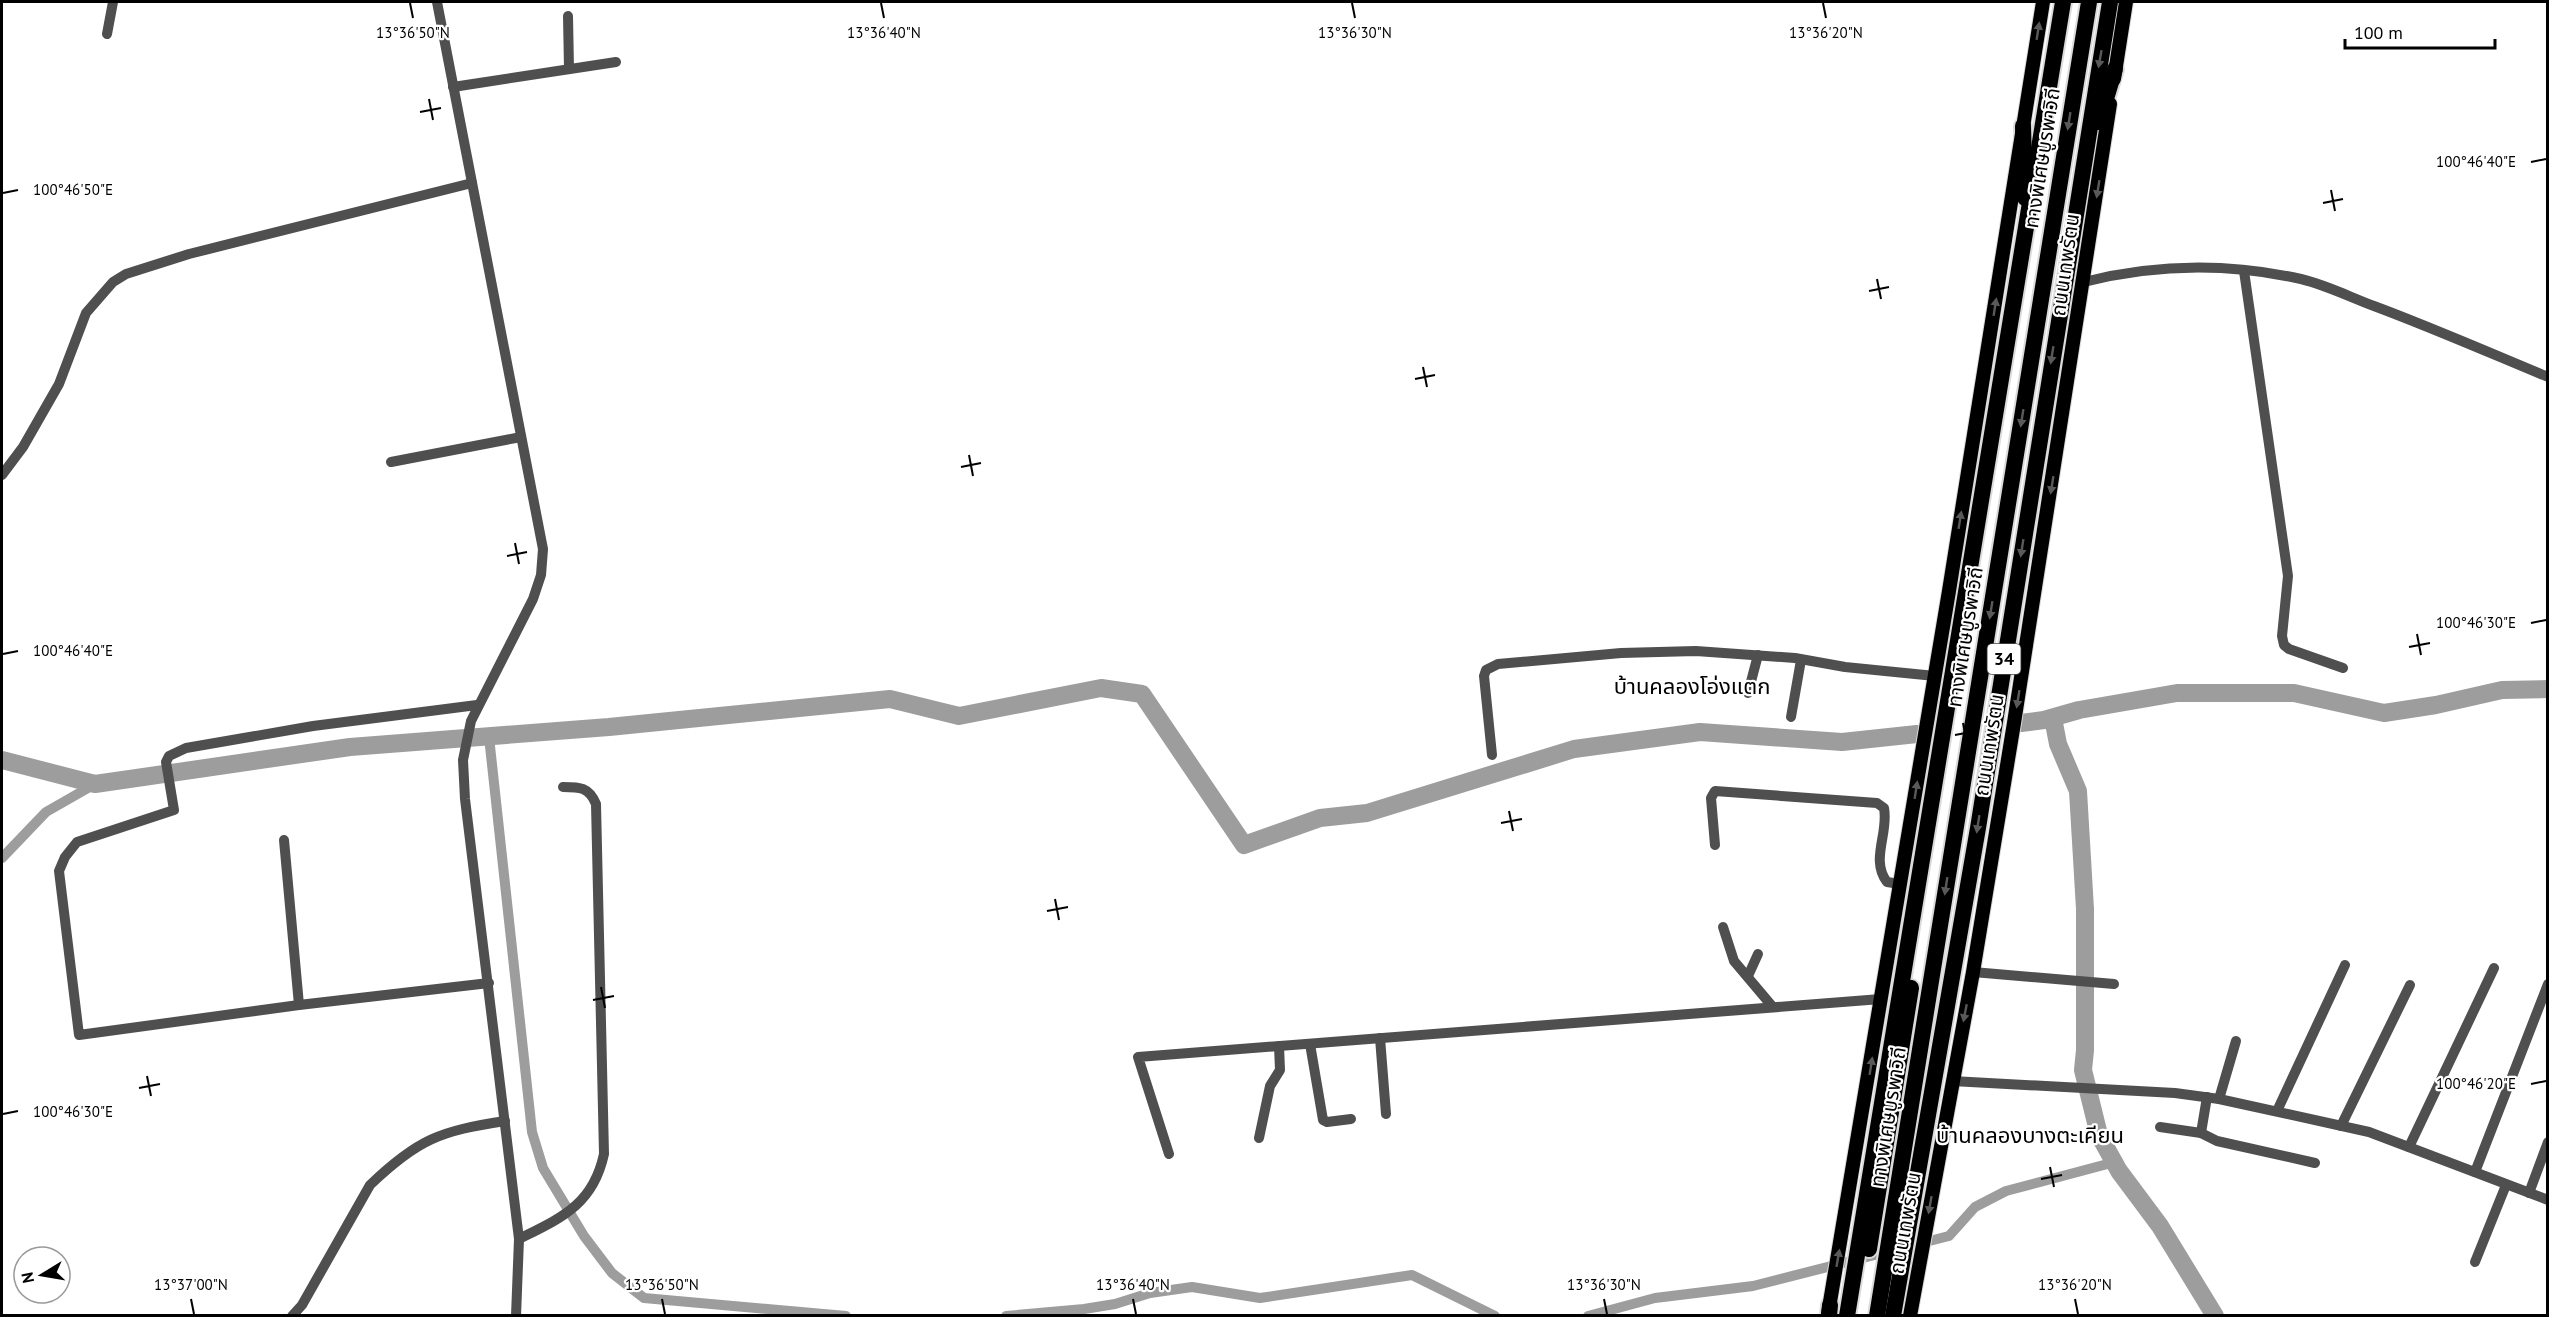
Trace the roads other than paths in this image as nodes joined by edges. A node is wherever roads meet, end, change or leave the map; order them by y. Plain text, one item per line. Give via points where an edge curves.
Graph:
1 (113, 2) edge
2 (437, 2) edge
3 (2043, 2) edge
4 (2063, 2) edge
5 (2070, 2) edge
6 (2089, 2) edge
7 (2110, 2) edge
8 (2126, 2) edge
9 (568, 16) dead end
10 (107, 34) dead end
11 (616, 62) dead end
12 (569, 69) junction
13 (2115, 69) junction
14 (453, 87) junction
15 (2023, 126) junction
16 (472, 183) junction
17 (2079, 185) junction
18 (2026, 241) junction
19 (2244, 271) junction
20 (2084, 282) junction
21 (2547, 377) edge
22 (522, 437) junction
23 (391, 462) dead end
24 (2, 475) edge
25 (1758, 656) junction
26 (1801, 660) junction
27 (2343, 668) dead end
28 (1935, 676) junction
29 (1748, 693) dead end
30 (477, 705) junction
31 (1791, 717) dead end
32 (1492, 756) dead end
33 (563, 787) dead end
34 (284, 840) dead end
35 (1715, 845) dead end
36 (1900, 884) junction
37 (1723, 927) dead end
38 (1758, 954) dead end
39 (2345, 965) dead end
40 (2494, 968) dead end
41 (1973, 972) junction
42 (1748, 976) junction
43 (489, 982) junction
44 (2114, 984) dead end
45 (2547, 984) edge
46 (2410, 985) dead end
47 (1881, 999) junction
48 (298, 1005) junction
49 (1772, 1006) junction
50 (1380, 1038) junction
51 (2236, 1041) dead end
52 (1310, 1044) junction
53 (1279, 1046) junction
54 (1952, 1082) junction
55 (2207, 1097) junction
56 (2220, 1099) junction
57 (2277, 1112) junction
58 (1386, 1114) dead end
59 (1351, 1119) dead end
60 (505, 1121) junction
61 (2341, 1126) junction
62 (2160, 1127) dead end
63 (2201, 1133) junction
64 (1260, 1138) dead end
65 (2547, 1142) edge
66 (2409, 1147) junction
67 (1168, 1154) dead end
68 (2315, 1163) dead end
69 (2475, 1172) junction
70 (2506, 1185) junction
71 (2529, 1193) junction
72 (2547, 1200) edge
73 (519, 1239) junction
74 (2475, 1262) dead end
75 (1829, 1312) edge
76 (292, 1316) edge
77 (516, 1316) edge
78 (1847, 1316) edge
79 (1858, 1316) edge
80 (1877, 1316) edge
81 (1893, 1316) edge
82 (1910, 1316) edge

1 - 10 street
2 - 14 street
15 -> 3 main road
4 - 18 highway
5 - 79 highway, ทางพิเศษบูรพาวิถี
6 -> 80 highway, ทางพิเศษบูรพาวิถี
7 -> 17 highway, ถนนเทพรัตน / 34
8 - 13 main road, ถนนเทพรัตน / 34
9 - 12 street
11 - 12 street
12 - 14 street
13 - 17 highway
13 -> 20 main road, ถนนเทพรัตน / 34
14 - 16 street
15 - 18 highway
28 -> 15 main road
16 - 22 street
16 - 24 street via 189,254 126,274 113,282 86,313 59,384
17 -> 81 highway, ถนนเทพรัตน / 34 via 1978,828
18 - 78 highway
19 - 20 street via 2153,269
19 - 21 street via 2317,284
19 - 27 street via 2288,576 2284,645
20 -> 41 main road, ถนนเทพรัตน / 34
22 - 23 street
22 - 30 street via 543,549 541,575
25 - 26 street
25 - 29 street
25 - 32 street via 1664,652 1491,666 1484,676
26 - 28 street
26 - 31 street
36 -> 28 main road
30 - 43 street via 463,760
30 - 48 street via 313,726 186,748 169,756 166,762 174,810 77,842 65,857 59,871 79,1035
33 - 73 street via 582,787 592,794 596,807 604,1154 600,1173 574,1209
34 - 48 street
35 - 36 street via 1711,798 1715,791 1877,803 1884,808 1885,818 1881,873 1887,882
36 - 47 main road
37 - 42 street via 1730,954
38 - 42 street
39 - 57 street
40 - 66 street
41 - 44 street
41 -> 54 main road, ถนนเทพรัตน / 34
42 - 49 street
43 - 48 street
43 - 60 street
45 - 69 street
46 - 61 street
47 - 49 street
75 -> 47 main road
49 - 50 street
50 - 52 street
50 - 58 street
51 - 56 street
52 - 53 street
52 - 59 street via 1323,1120
53 - 64 street via 1280,1071 1270,1086
53 - 67 street via 1138,1057
54 - 55 street
54 -> 82 main road, ถนนเทพรัตน / 34
55 - 56 street
55 - 63 street
56 - 57 street
57 - 61 street
60 - 73 street
60 - 76 street via 445,1132 404,1154 385,1170 370,1185
61 - 66 street
62 - 63 street
63 - 68 street via 2217,1141
65 - 71 street
66 - 69 street
69 - 70 street
70 - 71 street
70 - 74 street
71 - 72 street
73 - 77 street

